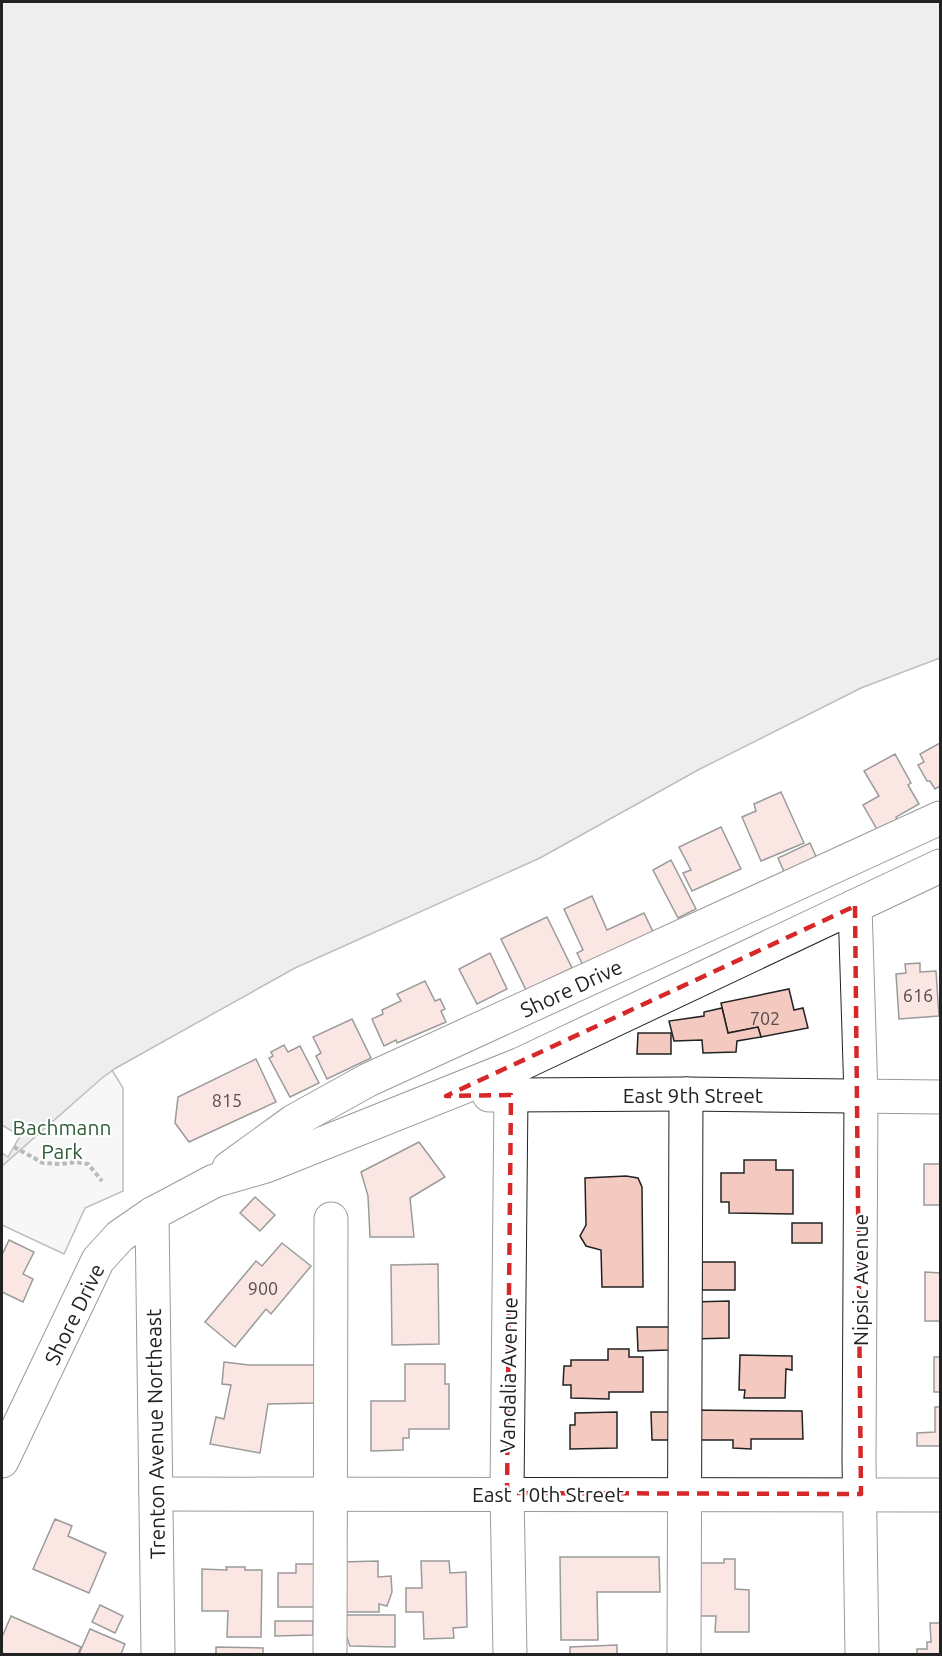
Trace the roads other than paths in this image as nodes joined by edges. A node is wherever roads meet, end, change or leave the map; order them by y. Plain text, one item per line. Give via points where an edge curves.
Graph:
1 (940, 818) edge
2 (940, 866) edge
3 (855, 906) junction
4 (686, 1094) junction
5 (511, 1095) junction
6 (446, 1096) junction
7 (861, 1096) junction
8 (940, 1097) edge
9 (214, 1181) junction
10 (152, 1214) junction
11 (331, 1219) dead end
12 (2, 1461) edge
13 (507, 1493) junction
14 (156, 1494) junction
15 (330, 1494) junction
16 (861, 1494) junction
17 (684, 1495) junction
18 (940, 1495) edge
19 (158, 1654) edge
20 (330, 1654) edge
21 (510, 1654) edge
22 (684, 1654) edge
23 (862, 1654) edge

1 - 9 street, Shore Drive via 368,1080 294,1121
2 - 3 street, Shore Drive
3 - 6 street, Shore Drive
3 - 7 street, Nipsic Avenue
4 - 5 street, East 9th Street
4 - 7 street, East 9th Street
4 - 17 street
5 - 6 street, East 9th Street
5 - 13 street, Vandalia Avenue
6 - 9 street, Shore Drive via 266,1166
7 - 8 street, East 9th Street
7 - 16 street, Nipsic Avenue
9 - 10 street, Shore Drive
10 - 12 street, Shore Drive via 120,1236 98,1260
10 - 14 street, Trenton Avenue Northeast
11 - 15 street
13 - 15 street, East 10th Street
13 - 17 street, East 10th Street
13 - 21 street, Vandalia Avenue
14 - 15 street, East 10th Street
14 - 19 street, Trenton Avenue Northeast
15 - 20 street
16 - 17 street, East 10th Street
16 - 18 street, East 10th Street
16 - 23 street, Nipsic Avenue
17 - 22 street

